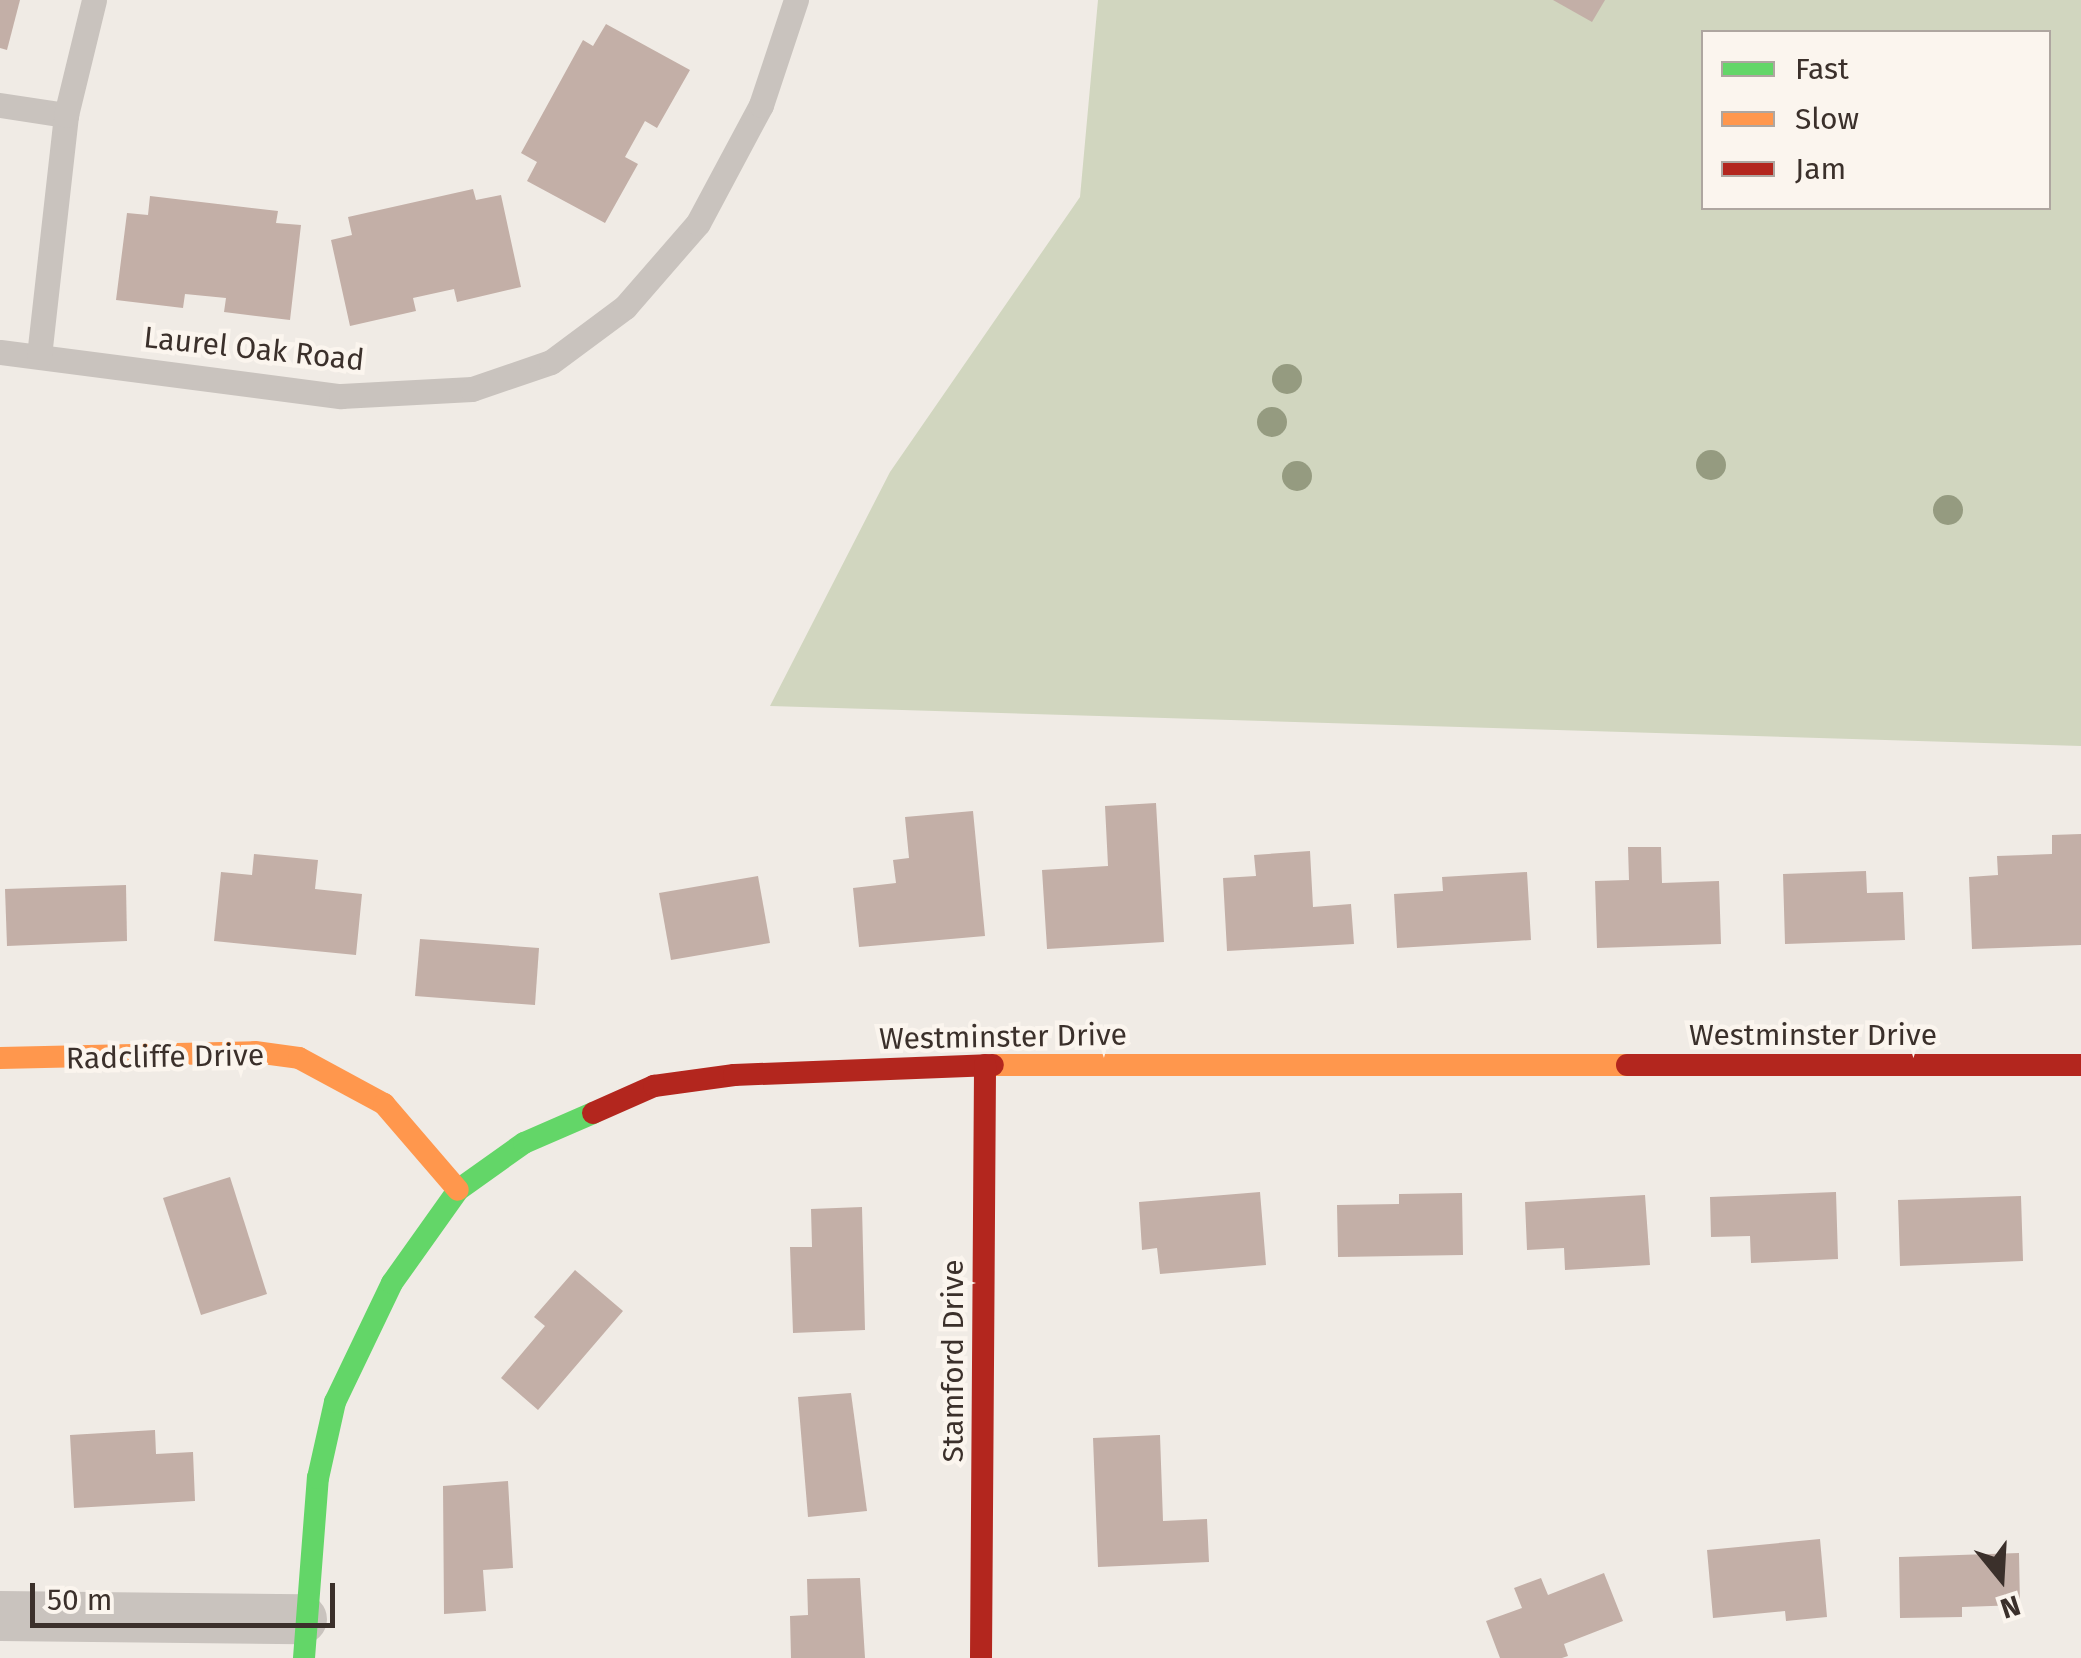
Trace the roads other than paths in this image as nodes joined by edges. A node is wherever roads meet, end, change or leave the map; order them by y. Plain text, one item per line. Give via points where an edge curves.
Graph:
1 (94, 0) edge
2 (796, 0) edge
3 (0, 105) edge
4 (66, 115) junction
5 (0, 352) edge
6 (39, 356) junction
7 (0, 1058) edge
8 (2081, 1064) edge
9 (985, 1065) junction
10 (458, 1190) junction
11 (0, 1616) edge
12 (303, 1639) edge
13 (981, 1658) edge

1 - 4 lane
2 - 6 lane, Laurel Oak Road via 761,105 698,223 625,306 551,362 472,388 341,396
3 - 4 lane
4 - 6 lane
5 - 6 lane, Laurel Oak Road
7 - 10 street, Radcliffe Drive via 255,1052 299,1058 384,1104
8 - 9 street, Westminster Drive
9 - 10 street, Westminster Drive via 734,1075 654,1086 524,1143
9 - 13 street, Stamford Drive
10 - 12 street, Westminster Drive via 392,1283 335,1402 318,1478
11 - 12 street

